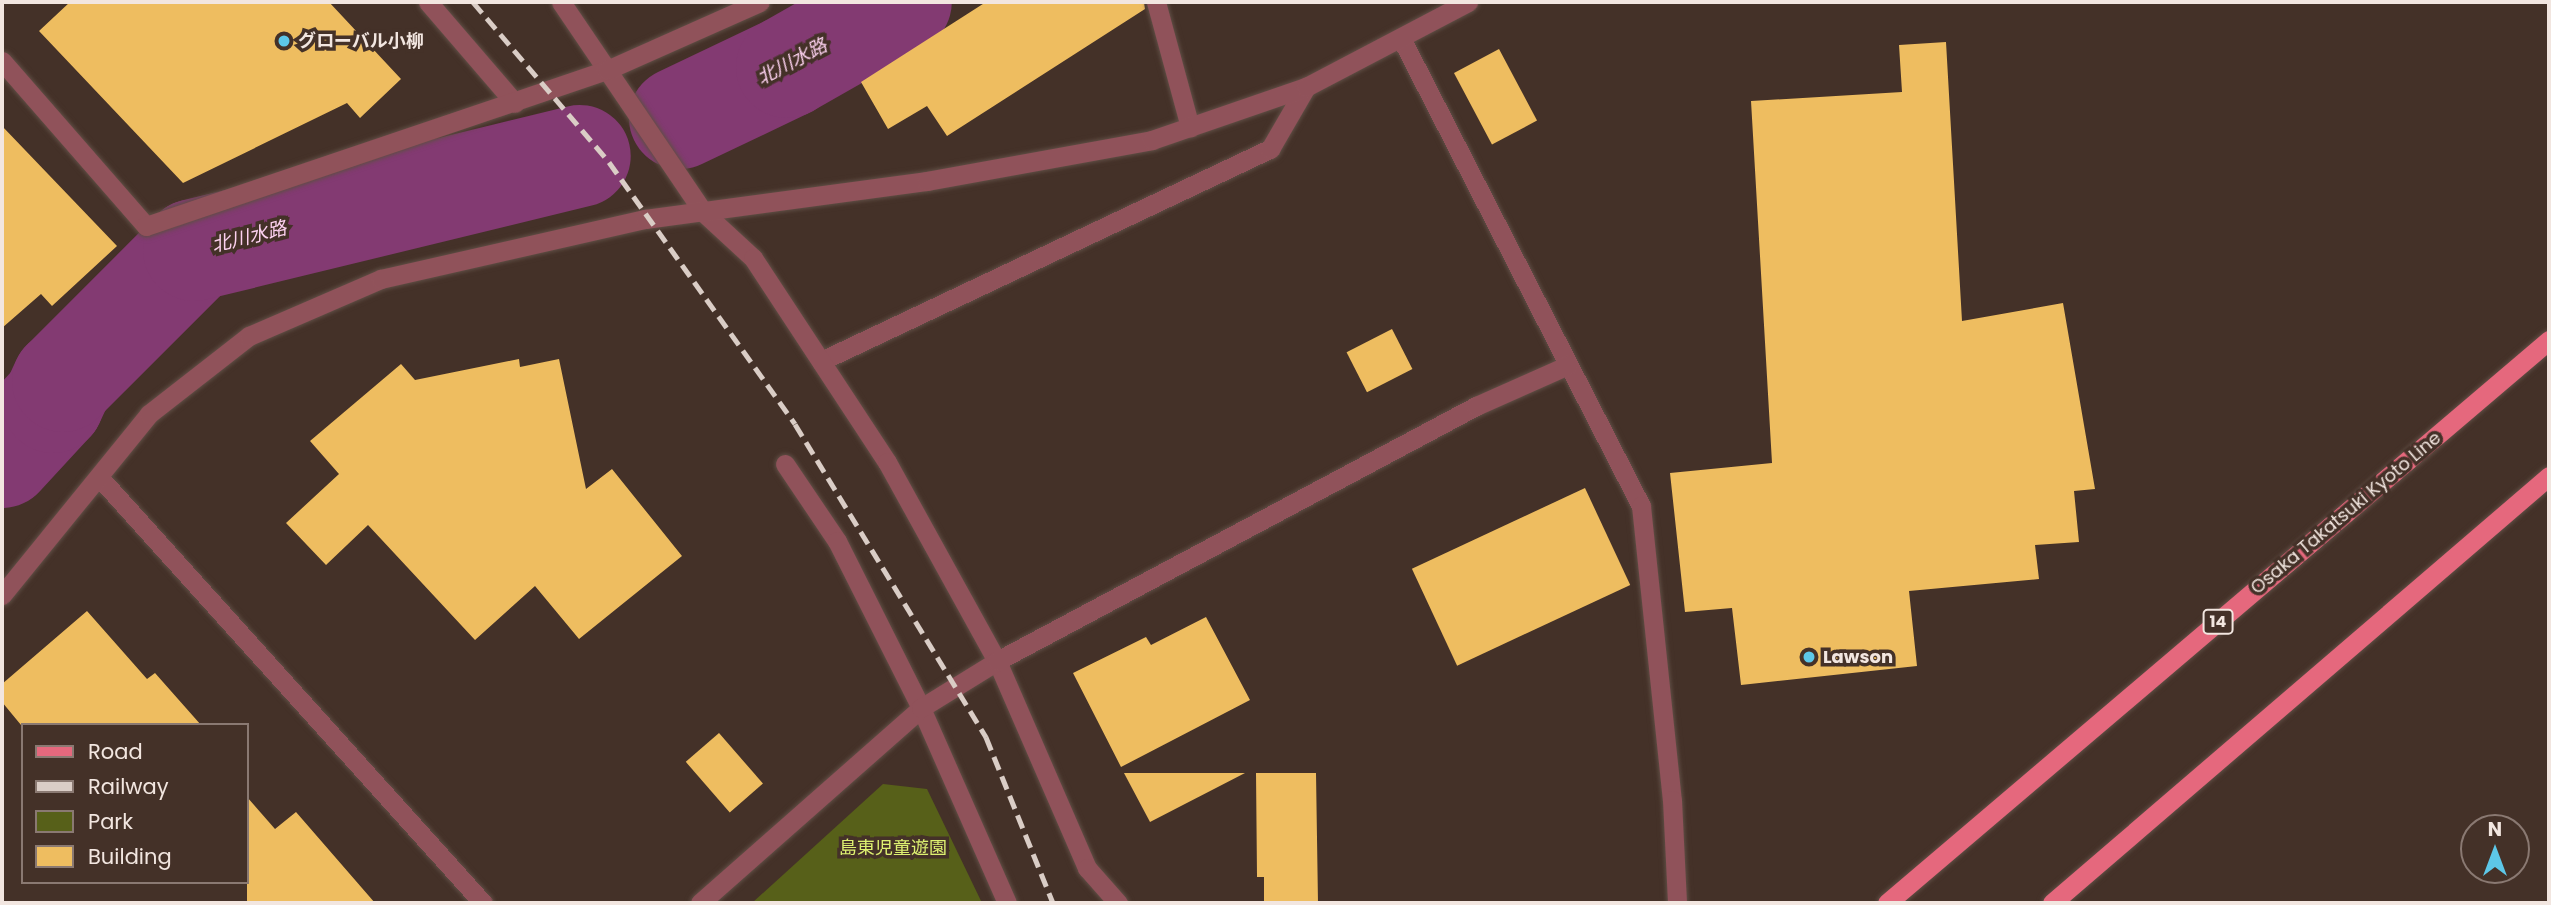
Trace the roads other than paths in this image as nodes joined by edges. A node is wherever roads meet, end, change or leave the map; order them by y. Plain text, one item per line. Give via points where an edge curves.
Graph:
1 (428, 2) edge
2 (561, 2) edge
3 (760, 2) edge
4 (1156, 2) edge
5 (1468, 2) edge
6 (1401, 38) junction
7 (2, 61) edge
8 (607, 70) junction
9 (1306, 87) junction
10 (515, 103) junction
11 (1189, 127) junction
12 (703, 212) junction
13 (2549, 340) edge
14 (821, 361) junction
15 (1568, 365) junction
16 (785, 464) dead end
17 (2549, 476) edge
18 (100, 478) junction
19 (2, 595) edge
20 (997, 661) junction
21 (921, 708) junction
22 (484, 903) edge
23 (700, 903) edge
24 (1007, 903) edge
25 (1118, 903) edge
26 (1676, 903) edge
27 (1887, 903) edge
28 (2052, 903) edge

1 - 10 street
2 - 8 street
3 - 8 street
4 - 11 street
5 - 6 street
6 - 9 street
6 - 15 street
7 - 10 street via 146,226
8 - 10 street
8 - 12 street
9 - 11 street
9 - 14 street via 1270,149
11 - 12 street via 1152,140 927,181
12 - 14 street via 753,258
12 - 18 street via 535,240 381,279 250,336 149,414
13 - 27 main road, Osaka Takatsuki Kyoto Line / 14
14 - 20 street via 887,462
15 - 20 street via 1476,407
15 - 26 street via 1641,506 1672,800
16 - 21 street via 838,541
17 - 28 main road
18 - 19 street
18 - 22 street
20 - 21 street
20 - 25 street via 1087,868
21 - 23 street
21 - 24 street

